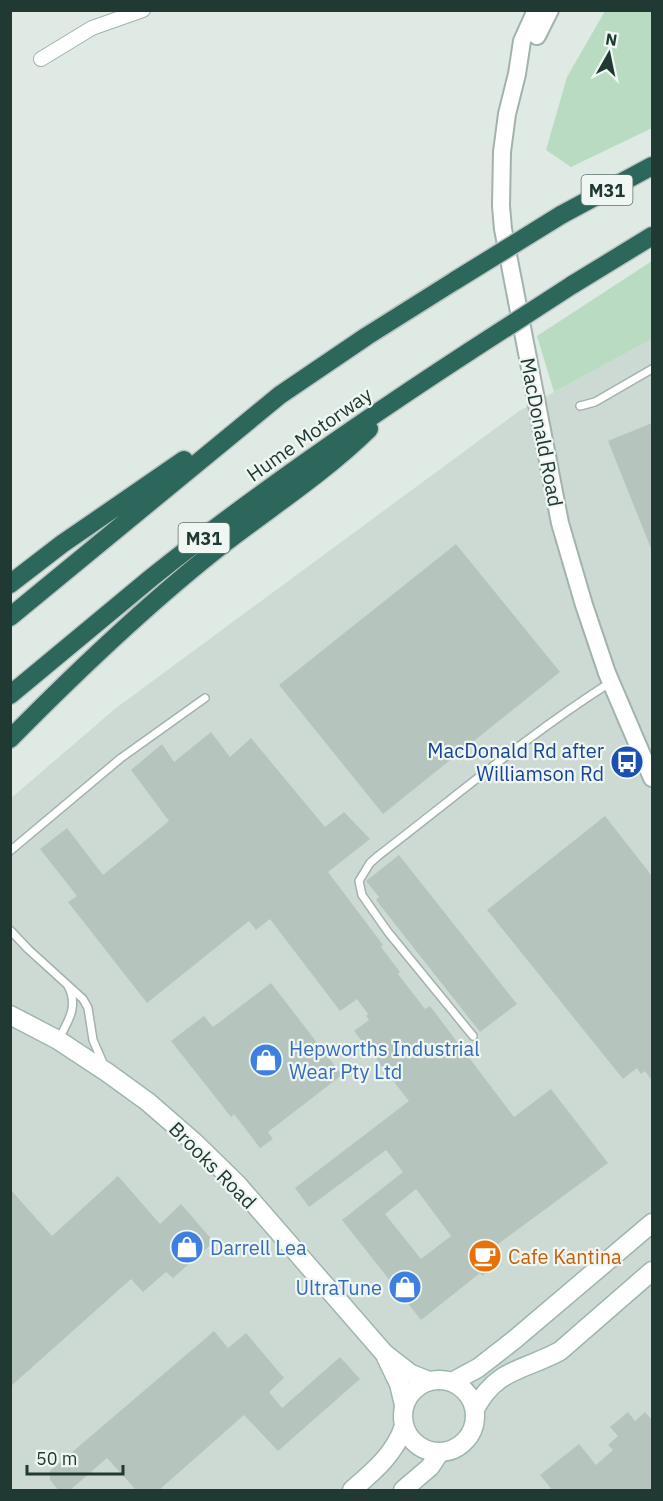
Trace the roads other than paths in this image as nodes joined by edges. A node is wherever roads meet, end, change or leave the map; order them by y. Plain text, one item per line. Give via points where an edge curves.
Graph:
1 (143, 10) edge
2 (536, 10) edge
3 (549, 10) edge
4 (40, 59) dead end
5 (517, 74) junction
6 (652, 166) edge
7 (652, 236) edge
8 (652, 369) edge
9 (406, 392) junction
10 (280, 395) junction
11 (580, 406) dead end
12 (10, 584) edge
13 (10, 617) edge
14 (611, 682) junction
15 (10, 695) edge
16 (205, 698) dead end
17 (10, 739) edge
18 (652, 778) edge
19 (10, 851) edge
20 (10, 930) edge
21 (65, 982) junction
22 (10, 1015) edge
23 (473, 1036) dead end
24 (58, 1040) junction
25 (108, 1073) junction
26 (652, 1223) edge
27 (652, 1271) edge
28 (384, 1353) junction
29 (429, 1381) junction
30 (452, 1382) junction
31 (404, 1405) junction
32 (475, 1409) junction
33 (404, 1426) junction
34 (440, 1452) junction
35 (352, 1491) edge
36 (404, 1491) edge

1 - 4 street via 92,28
2 - 5 street, MacDonald Road via 522,41
3 - 5 street, MacDonald Road
5 - 14 street, MacDonald Road via 502,152 503,229 560,523
6 - 10 highway, M31, bridge via 561,215
7 - 9 highway, Hume Motorway / M31, bridge
8 - 11 lane via 595,402
9 - 15 highway, Hume Motorway / M31 via 152,577
9 - 17 highway via 341,456 225,543 130,622
10 - 12 highway
10 - 13 highway, M31
14 - 18 street, MacDonald Road
14 - 23 lane via 522,744 370,862 359,881 362,895 388,932
16 - 19 lane via 121,758
20 - 21 lane
21 - 24 lane via 74,1003
21 - 25 lane via 86,1003 93,1040
22 - 24 main road, Brooks Road
24 - 25 main road, Brooks Road
25 - 28 main road, Brooks Road via 165,1116 237,1184
26 - 30 main road via 514,1340
27 - 32 main road via 560,1351 491,1384
28 - 29 main road, Brooks Road via 411,1374
28 - 31 main road, Brooks Road
29 - 30 main road
29 - 31 main road via 418,1386
30 - 32 main road via 471,1397
31 - 33 main road
32 - 34 main road via 468,1439 451,1451
33 - 34 main road via 417,1446
33 - 35 main road via 393,1451
34 - 36 main road

